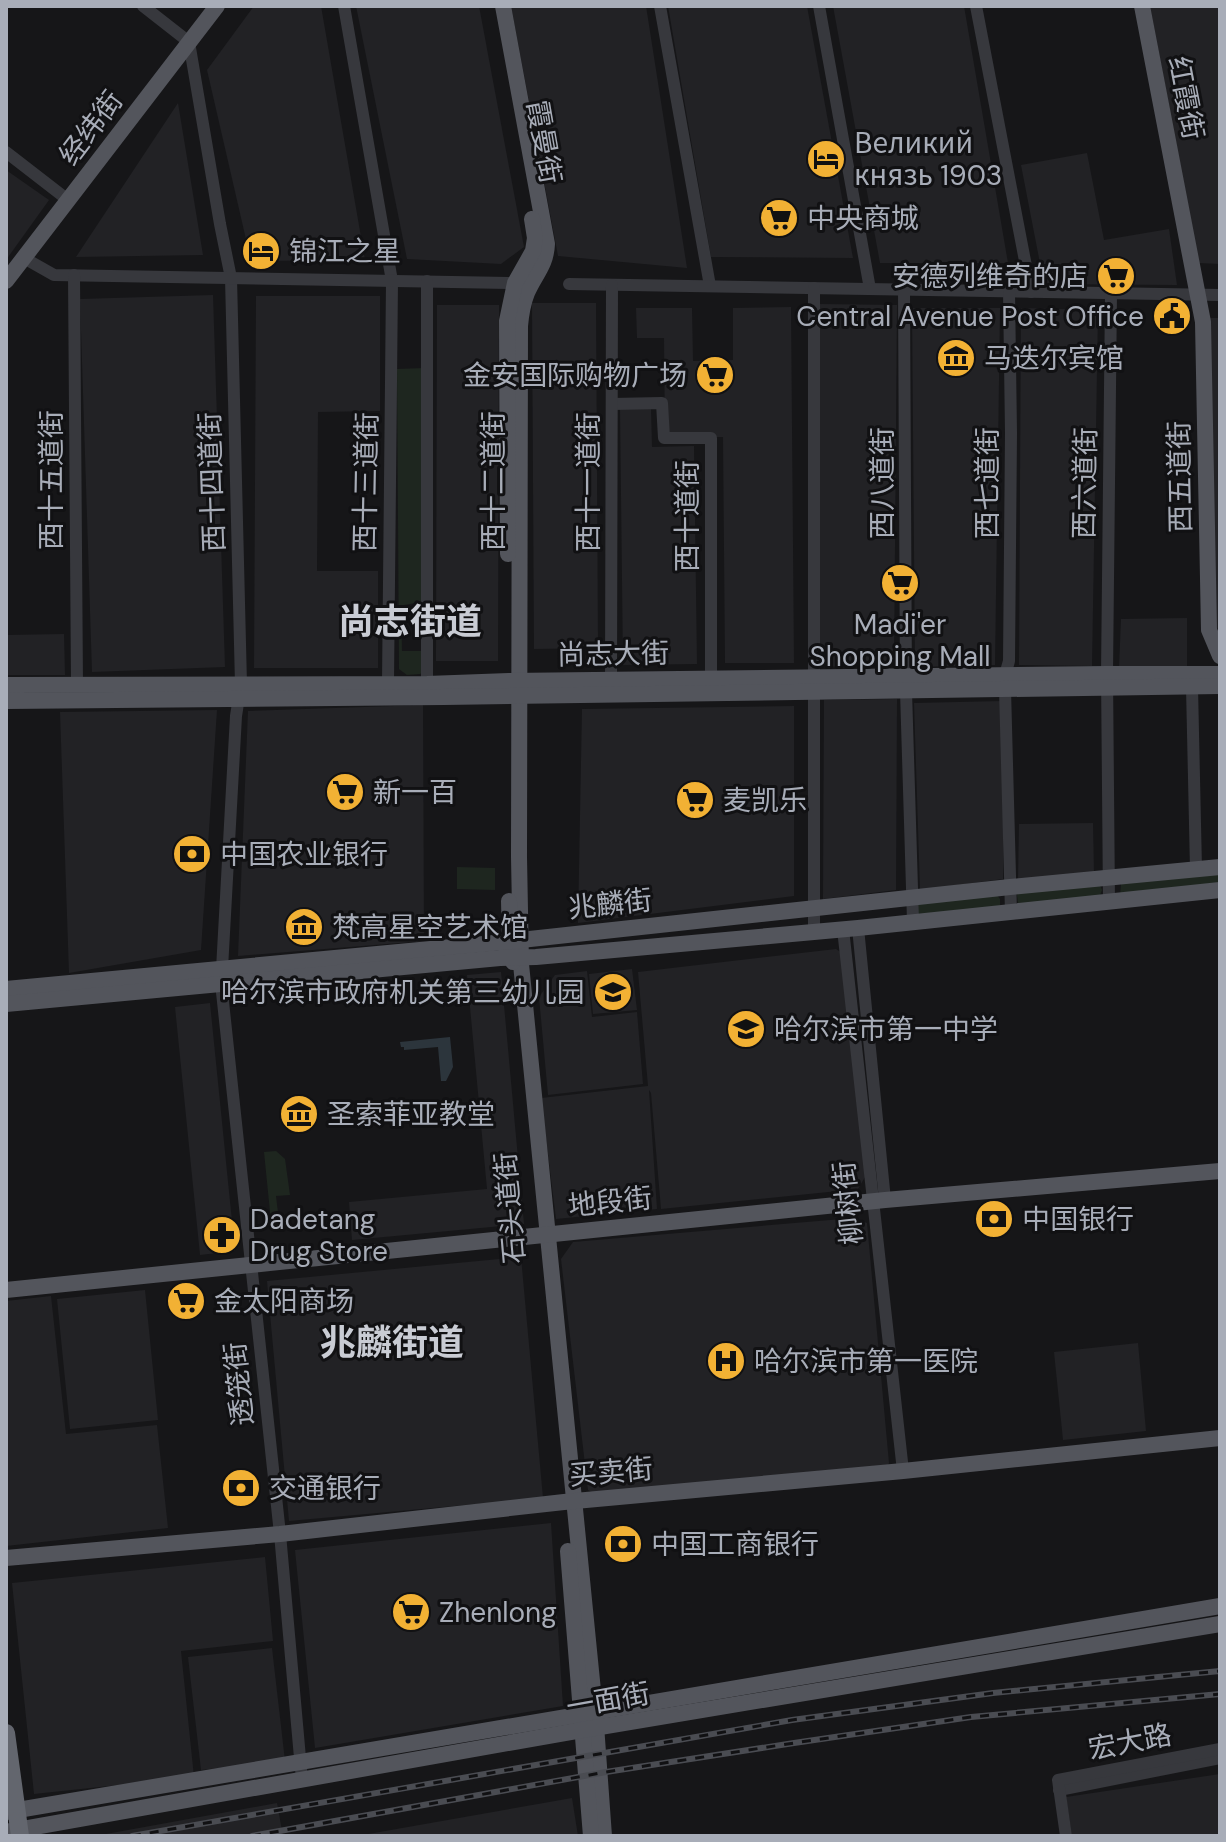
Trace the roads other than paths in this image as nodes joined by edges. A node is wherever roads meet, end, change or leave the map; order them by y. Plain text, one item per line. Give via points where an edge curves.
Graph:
1 (143, 6) edge
2 (217, 6) edge
3 (344, 6) edge
4 (493, 6) edge
5 (503, 6) edge
6 (660, 6) edge
7 (819, 6) edge
8 (976, 6) edge
9 (1142, 6) edge
10 (189, 42) junction
11 (6, 152) edge
12 (68, 200) junction
13 (24, 258) junction
14 (74, 275) junction
15 (231, 278) junction
16 (6, 281) edge
17 (392, 281) junction
18 (427, 281) junction
19 (519, 283) junction
20 (569, 284) dead end
21 (612, 285) junction
22 (710, 286) junction
23 (814, 288) junction
24 (870, 289) junction
25 (904, 290) junction
26 (1009, 291) junction
27 (1031, 292) junction
28 (1111, 293) junction
29 (1197, 295) junction
30 (1220, 295) edge
31 (612, 404) junction
32 (1220, 656) edge
33 (1220, 674) edge
34 (711, 678) junction
35 (611, 680) junction
36 (1107, 681) junction
37 (1005, 682) junction
38 (388, 683) junction
39 (906, 683) junction
40 (77, 684) junction
41 (427, 684) junction
42 (6, 685) edge
43 (815, 685) junction
44 (1220, 686) edge
45 (1192, 687) junction
46 (514, 688) junction
47 (240, 692) junction
48 (6, 701) edge
49 (1220, 867) edge
50 (1196, 869) junction
51 (1108, 877) junction
52 (1010, 887) junction
53 (1220, 890) edge
54 (913, 898) junction
55 (1109, 902) junction
56 (814, 908) junction
57 (1011, 913) junction
58 (913, 921) junction
59 (850, 929) junction
60 (814, 932) junction
61 (516, 949) junction
62 (221, 976) junction
63 (6, 989) edge
64 (6, 1004) edge
65 (1220, 1171) edge
66 (878, 1201) junction
67 (543, 1234) junction
68 (250, 1265) junction
69 (6, 1290) edge
70 (1220, 1438) edge
71 (903, 1471) junction
72 (569, 1502) junction
73 (280, 1534) junction
74 (6, 1558) edge
75 (1220, 1606) edge
76 (1220, 1624) edge
77 (589, 1720) junction
78 (6, 1733) edge
79 (1220, 1749) edge
80 (1220, 1758) edge
81 (300, 1762) junction
82 (302, 1780) junction
83 (1059, 1790) junction
84 (11, 1811) edge
85 (15, 1832) edge
86 (591, 1836) edge
87 (604, 1836) edge
88 (1066, 1836) edge

1 - 10 street
2 - 10 main road, 经纬街
3 - 17 street, 西十三道街
4 - 19 main road, 霞曼街 via 535,238
5 - 19 main road, 霞曼街 via 547,244 546,256
6 - 22 street
7 - 24 street
8 - 27 street
9 - 29 main road, 红霞街
10 - 12 main road, 经纬街
10 - 15 street, 西十四道街
11 - 12 street
12 - 13 main road, 经纬街
13 - 14 street via 54,275
13 - 16 main road, 经纬街
14 - 15 street
14 - 40 street, 西十五道街
15 - 17 street
15 - 47 street, 西十四道街
17 - 18 street
17 - 38 street, 西十三道街
18 - 19 street
18 - 41 street
19 - 46 main road, 西十二道街 via 507,321
20 - 21 street
21 - 22 street
21 - 31 street, 西十一道街
22 - 23 street
23 - 24 street
23 - 43 street
24 - 25 street
25 - 26 street
25 - 39 street, 西八道街
26 - 27 street
26 - 37 street, 西七道街
27 - 28 street
28 - 29 street
28 - 36 street, 西六道街
29 - 30 street
29 - 32 main road, 西五道街 via 1203,322 1209,630
31 - 34 street, 西十道街 via 662,403 664,438 711,438
31 - 35 street, 西十一道街
33 - 36 main road, 尚志大街
34 - 35 main road, 尚志大街
34 - 43 main road, 尚志大街
35 - 46 main road, 尚志大街
36 - 37 main road, 尚志大街
36 - 45 main road, 尚志大街
36 - 51 street, 西六道街
37 - 39 main road, 尚志大街
37 - 52 street, 西七道街
38 - 41 main road, 尚志大街
38 - 47 main road, 尚志大街
39 - 43 main road, 尚志大街
39 - 54 street, 西八道街
40 - 42 main road, 尚志大街
40 - 47 main road, 尚志大街
41 - 46 main road, 尚志大街
43 - 46 main road, 尚志大街
43 - 56 street
44 - 45 main road, 尚志大街
45 - 50 street
46 - 47 main road, 尚志大街
46 - 61 main road, 石头道街
47 - 48 main road, 尚志大街
47 - 62 street, 透笼街
49 - 50 main road, 兆麟街
50 - 51 main road, 兆麟街
51 - 52 main road, 兆麟街
51 - 55 street, 西六道街
52 - 54 main road, 兆麟街
52 - 57 street, 西七道街
53 - 55 main road, 兆麟街
54 - 56 main road, 兆麟街
54 - 58 street, 西八道街
55 - 57 main road, 兆麟街
56 - 60 street
56 - 61 main road, 兆麟街
57 - 58 main road, 兆麟街
58 - 59 main road, 兆麟街
59 - 60 main road, 兆麟街
59 - 66 street, 柳树街
60 - 61 main road, 兆麟街
61 - 62 main road, 兆麟街
61 - 67 main road, 石头道街
62 - 63 main road, 兆麟街
62 - 64 main road, 兆麟街
62 - 68 street, 透笼街
65 - 66 main road, 地段街
66 - 67 main road, 地段街
66 - 71 street, 柳树街
67 - 68 main road, 地段街
67 - 72 main road, 石头道街
68 - 69 main road, 地段街
68 - 73 street, 透笼街
70 - 71 main road, 买卖街
71 - 72 main road, 买卖街
72 - 73 main road, 买卖街
72 - 77 main road, 石头道街
73 - 74 main road, 买卖街
73 - 81 street, 透笼街
75 - 77 main road, 一面街
76 - 77 main road, 一面街
77 - 81 main road, 一面街
77 - 82 main road, 一面街
77 - 86 main road
77 - 87 main road
78 - 84 highway
79 - 83 street, 宏大路 via 1058,1780
80 - 83 street, 宏大路
81 - 82 street, 透笼街
81 - 84 main road, 一面街
82 - 85 main road, 一面街
83 - 88 street, 宏大路
84 - 85 highway

